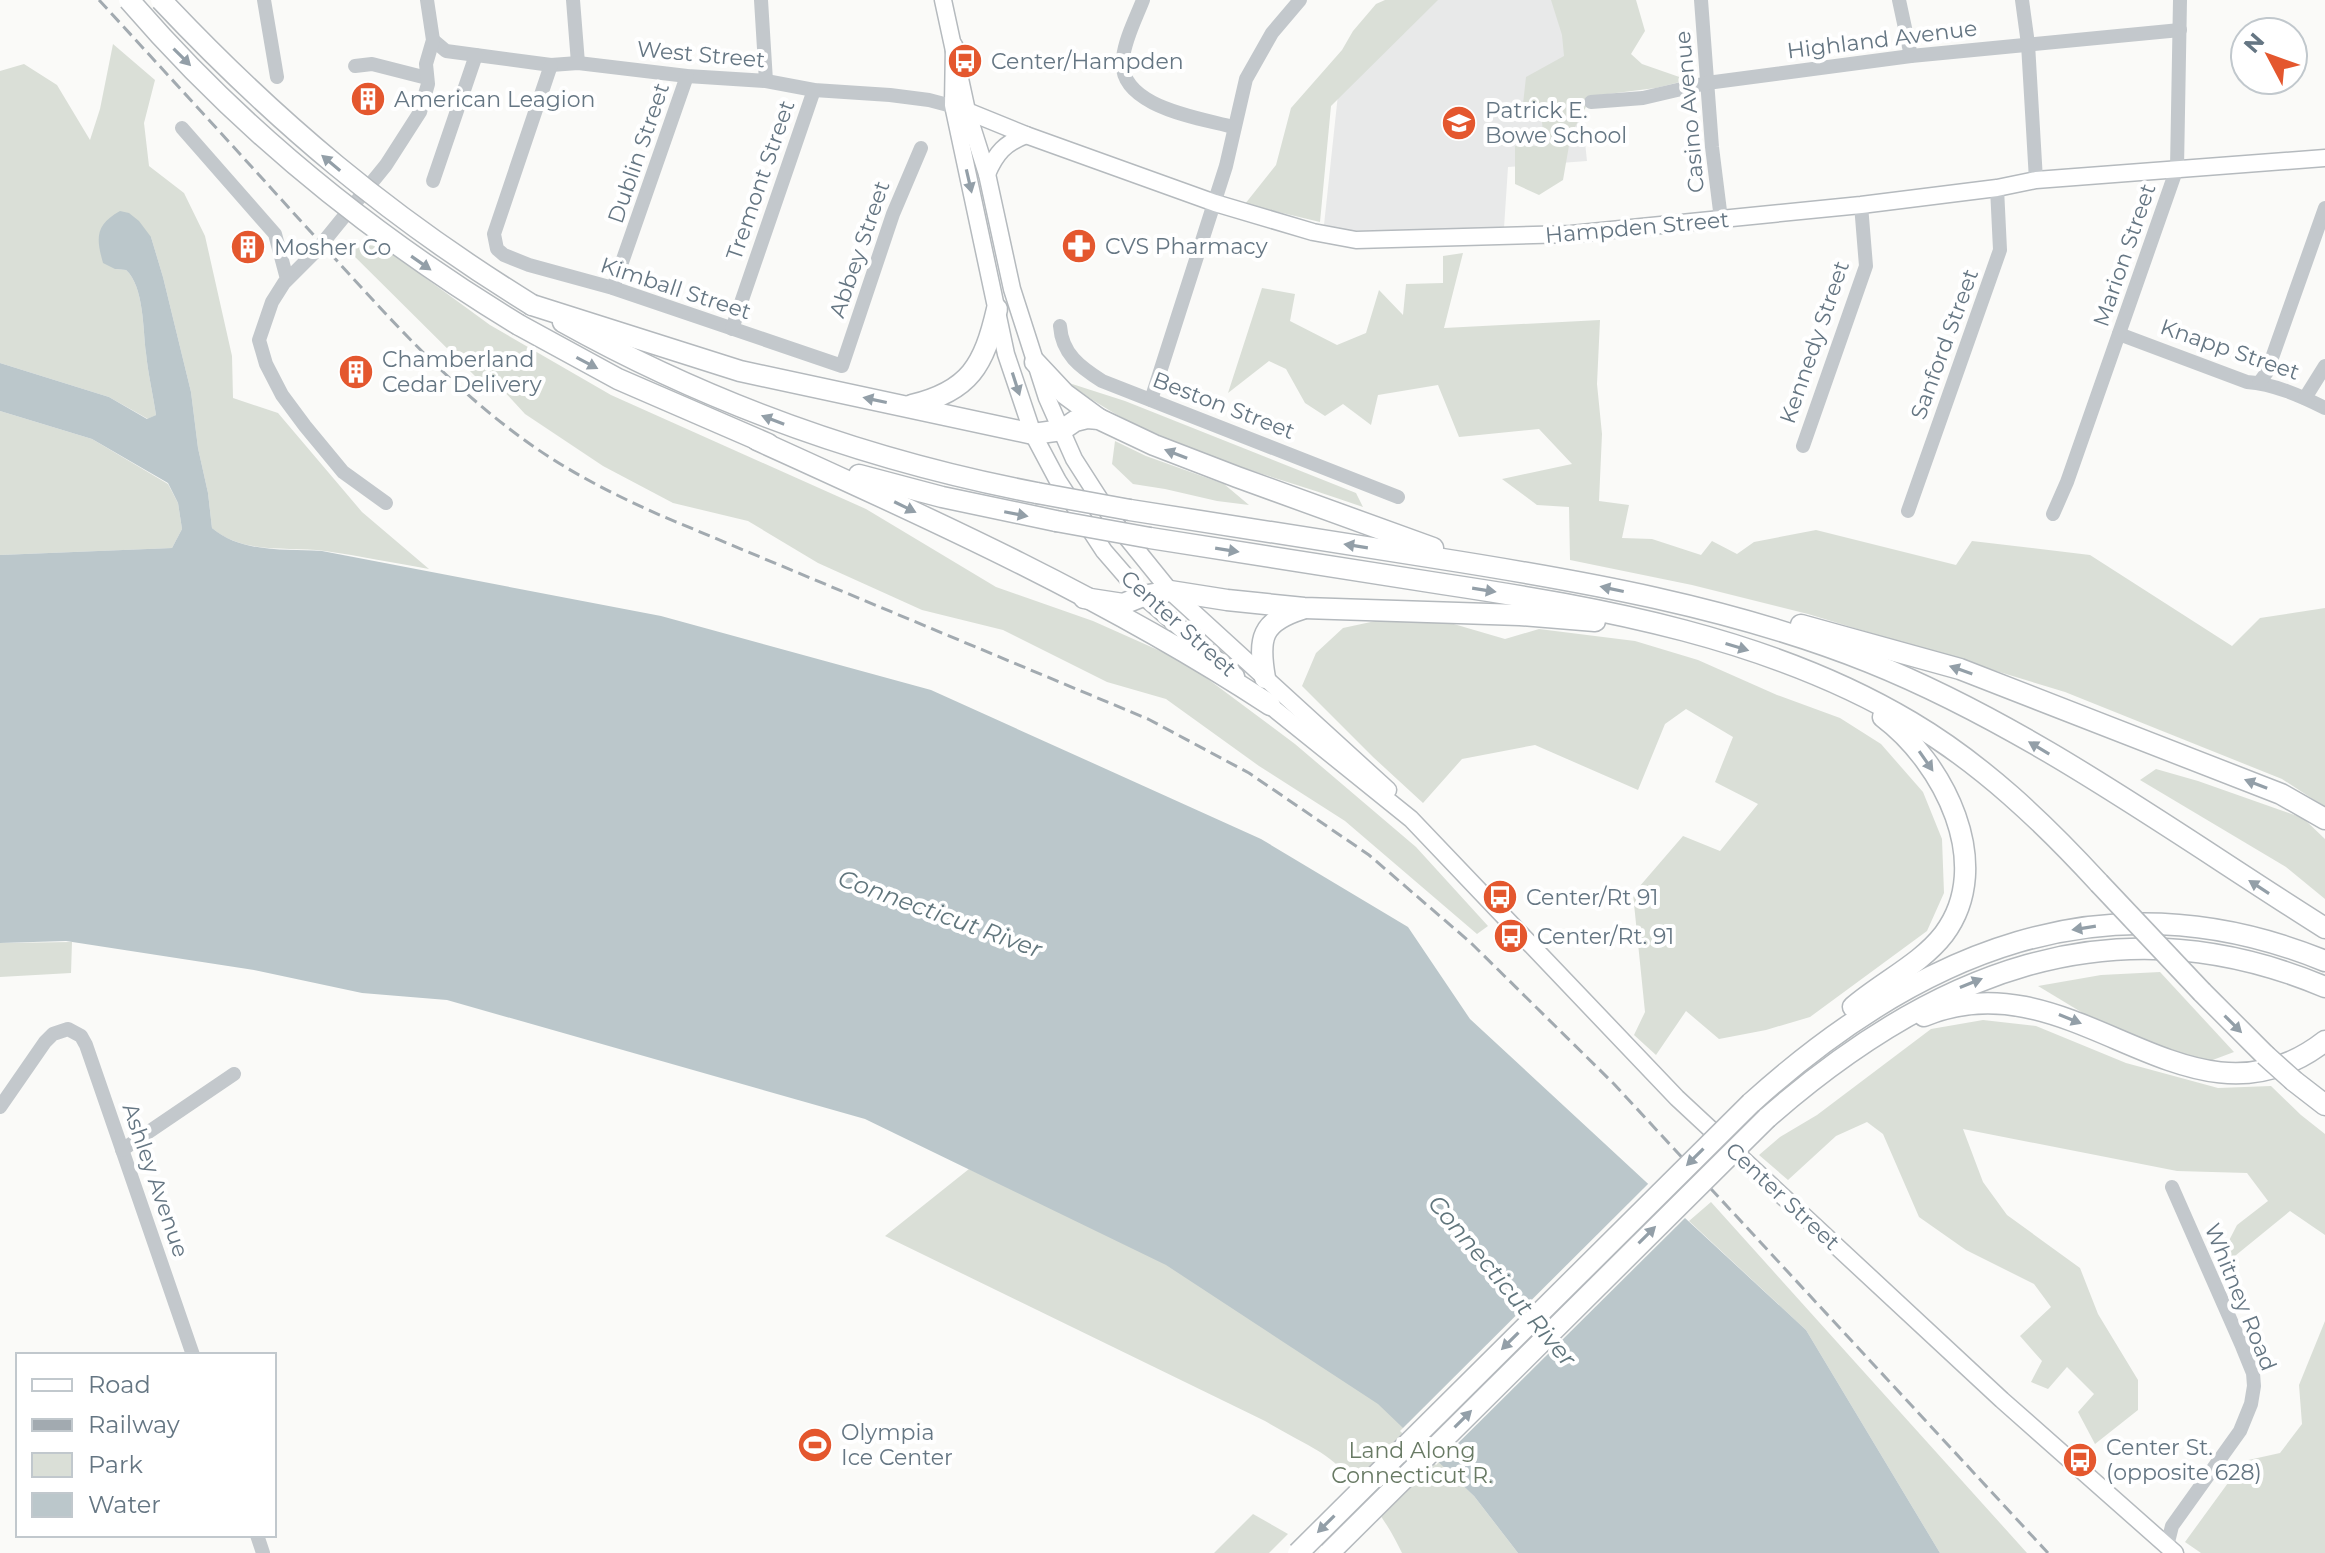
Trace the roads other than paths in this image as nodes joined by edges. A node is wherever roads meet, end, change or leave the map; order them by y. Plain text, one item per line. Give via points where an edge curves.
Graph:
1 (129, 0) edge
2 (161, 0) edge
3 (264, 0) edge
4 (427, 0) edge
5 (573, 0) edge
6 (761, 0) edge
7 (943, 0) edge
8 (1143, 0) edge
9 (1300, 0) edge
10 (1701, 0) edge
11 (1899, 0) edge
12 (2022, 0) edge
13 (2180, 0) edge
14 (2180, 30) junction
15 (433, 40) junction
16 (2028, 44) junction
17 (476, 55) junction
18 (1911, 56) junction
19 (578, 63) junction
20 (551, 65) junction
21 (355, 66) dead end
22 (687, 76) junction
23 (277, 77) dead end
24 (427, 78) junction
25 (766, 81) junction
26 (1707, 83) junction
27 (814, 90) junction
28 (1591, 102) dead end
29 (960, 108) junction
30 (1233, 127) junction
31 (182, 128) dead end
32 (1026, 135) junction
33 (921, 148) dead end
34 (2325, 158) edge
35 (2177, 168) junction
36 (987, 174) junction
37 (2036, 180) junction
38 (433, 181) dead end
39 (1997, 188) junction
40 (1215, 203) junction
41 (1861, 205) junction
42 (2325, 208) edge
43 (1721, 219) junction
44 (287, 279) junction
45 (613, 288) junction
46 (532, 305) junction
47 (997, 309) junction
48 (1060, 326) dead end
49 (732, 329) junction
50 (2119, 334) junction
51 (1035, 362) junction
52 (842, 366) joint
53 (2325, 366) edge
54 (2259, 383) junction
55 (2305, 398) junction
56 (1151, 400) junction
57 (905, 407) junction
58 (2325, 408) edge
59 (1099, 419) junction
60 (1062, 430) junction
61 (1033, 434) junction
62 (757, 440) junction
63 (1803, 446) dead end
64 (1398, 497) dead end
65 (386, 503) dead end
66 (1908, 511) dead end
67 (2053, 514) dead end
68 (1486, 566) junction
69 (1170, 591) junction
70 (1143, 596) junction
71 (1084, 598) junction
72 (1688, 607) junction
73 (1304, 608) junction
74 (1694, 634) junction
75 (1797, 667) junction
76 (1265, 678) junction
77 (1270, 705) junction
78 (1411, 819) junction
79 (2325, 819) edge
80 (2325, 928) edge
81 (2325, 961) edge
82 (2325, 987) edge
83 (2325, 1041) edge
84 (1786, 1071) junction
85 (234, 1074) dead end
86 (1816, 1077) junction
87 (2325, 1105) edge
88 (0, 1107) edge
89 (122, 1150) junction
90 (2172, 1187) dead end
91 (192, 1353) edge
92 (2171, 1550) edge
93 (1298, 1553) edge
94 (1329, 1553) edge

1 -> 62 highway, bridge via 236,111 344,206 430,268 519,325 641,390
46 -> 2 highway, bridge via 444,249 340,171 251,92
3 - 23 street
4 - 15 street
5 - 19 street
6 - 25 street
7 - 29 main road, Center Street
8 - 30 street via 1122,60 1124,76 1138,94 1162,108
9 - 30 street via 1260,51
10 - 26 street, Casino Avenue
11 - 18 street
12 - 16 street
13 - 14 street, Marion Street
14 - 16 street, Highland Avenue
14 - 35 street, Marion Street
15 - 17 street, West Street via 446,51
15 - 24 street
16 - 18 street, Highland Avenue
16 - 37 street
17 - 20 street, West Street
17 - 38 street
18 - 26 street, Highland Avenue
19 - 20 street, West Street
19 - 22 street, West Street
20 - 45 street, Kimball Street via 494,234 497,249 529,265
21 - 24 street via 372,64
22 - 25 street, West Street
22 - 45 street, Dublin Street
24 - 44 street via 420,112 386,165
25 - 27 street, West Street
26 - 28 street, Highland Avenue via 1643,98
26 - 43 street, Casino Avenue
27 - 29 street, West Street via 890,95
27 - 49 street, Tremont Street
29 - 32 main road, Hampden Street
29 - 36 main road, Center Street
29 -> 47 main road, Center Street
30 - 40 street
31 - 44 street via 275,234
32 - 36 main road via 1001,149
32 - 40 main road, Hampden Street
33 - 52 street, Abbey Street
34 - 35 main road, Hampden Street
35 - 37 main road, Hampden Street
35 - 50 street, Marion Street
36 - 51 main road, Center Street via 1012,289
37 - 39 main road, Hampden Street
39 - 41 main road, Hampden Street
39 - 66 street, Sanford Street via 2000,250
40 - 43 main road, Hampden Street via 1356,240 1571,234
40 - 56 street
41 - 43 main road, Hampden Street
41 - 63 street, Kennedy Street via 1866,266
42 - 54 street
44 - 65 street via 272,302 259,340 266,364 282,395 343,472
45 - 49 street, Kimball Street
57 -> 46 highway via 698,359
68 -> 46 highway, bridge via 1130,510 904,463 795,429 656,371
47 - 57 highway via 981,362 969,376 941,397
47 -> 61 main road, Center Street
48 - 56 street, Beston Street via 1068,354 1078,366
49 - 52 street, Kimball Street
50 - 54 street, Knapp Street
50 - 67 street, Marion Street
51 - 59 highway
51 - 60 main road, Center Street
53 - 55 street
54 - 55 street, Knapp Street
55 - 58 street, Knapp Street
56 - 64 street, Beston Street
57 - 61 highway
59 - 60 highway via 1075,421
68 -> 59 highway via 1237,477
60 - 61 highway
60 - 69 main road, Center Street via 1115,523
61 - 70 main road, Center Street via 1082,520
62 -> 71 highway via 899,504
62 -> 74 highway, bridge via 979,506 1546,600
72 -> 68 highway
69 - 70 highway
69 - 73 highway
69 - 76 main road, Center Street
70 - 71 highway via 1123,604
70 - 77 main road, Center Street
71 - 77 highway via 1194,656
79 -> 72 highway via 2273,790 1951,666 1785,621
80 -> 72 highway via 2075,769 1957,702 1832,648
73 - 74 highway via 1537,616
73 - 76 highway via 1283,615 1263,636
74 -> 75 highway
75 -> 84 highway via 1882,717 1919,751 1951,806 1964,872 1958,909 1939,940 1843,1015
75 -> 87 highway, bridge via 1873,701 1950,748 2016,800 2265,1055
76 - 78 main road, Center Street via 1397,798
77 - 78 main road, Center Street
78 - 92 main road, Center Street via 1677,1098
81 -> 84 highway via 2261,939 2187,926 2113,924 2046,935 1982,953 1923,979 1866,1012
86 -> 82 highway via 1941,996 1991,975 2062,956 2136,949 2190,951 2263,965
86 -> 83 highway via 1920,1018 1978,1003 2047,1011 2178,1064 2216,1073 2271,1069
84 -> 93 highway, bridge
85 - 89 street
94 -> 86 highway, bridge via 1767,1118
88 - 89 street, Ashley Avenue via 45,1042 66,1029 86,1045
89 - 91 street, Ashley Avenue
90 - 92 street, Whitney Road via 2242,1346 2254,1386 2240,1431 2172,1526

